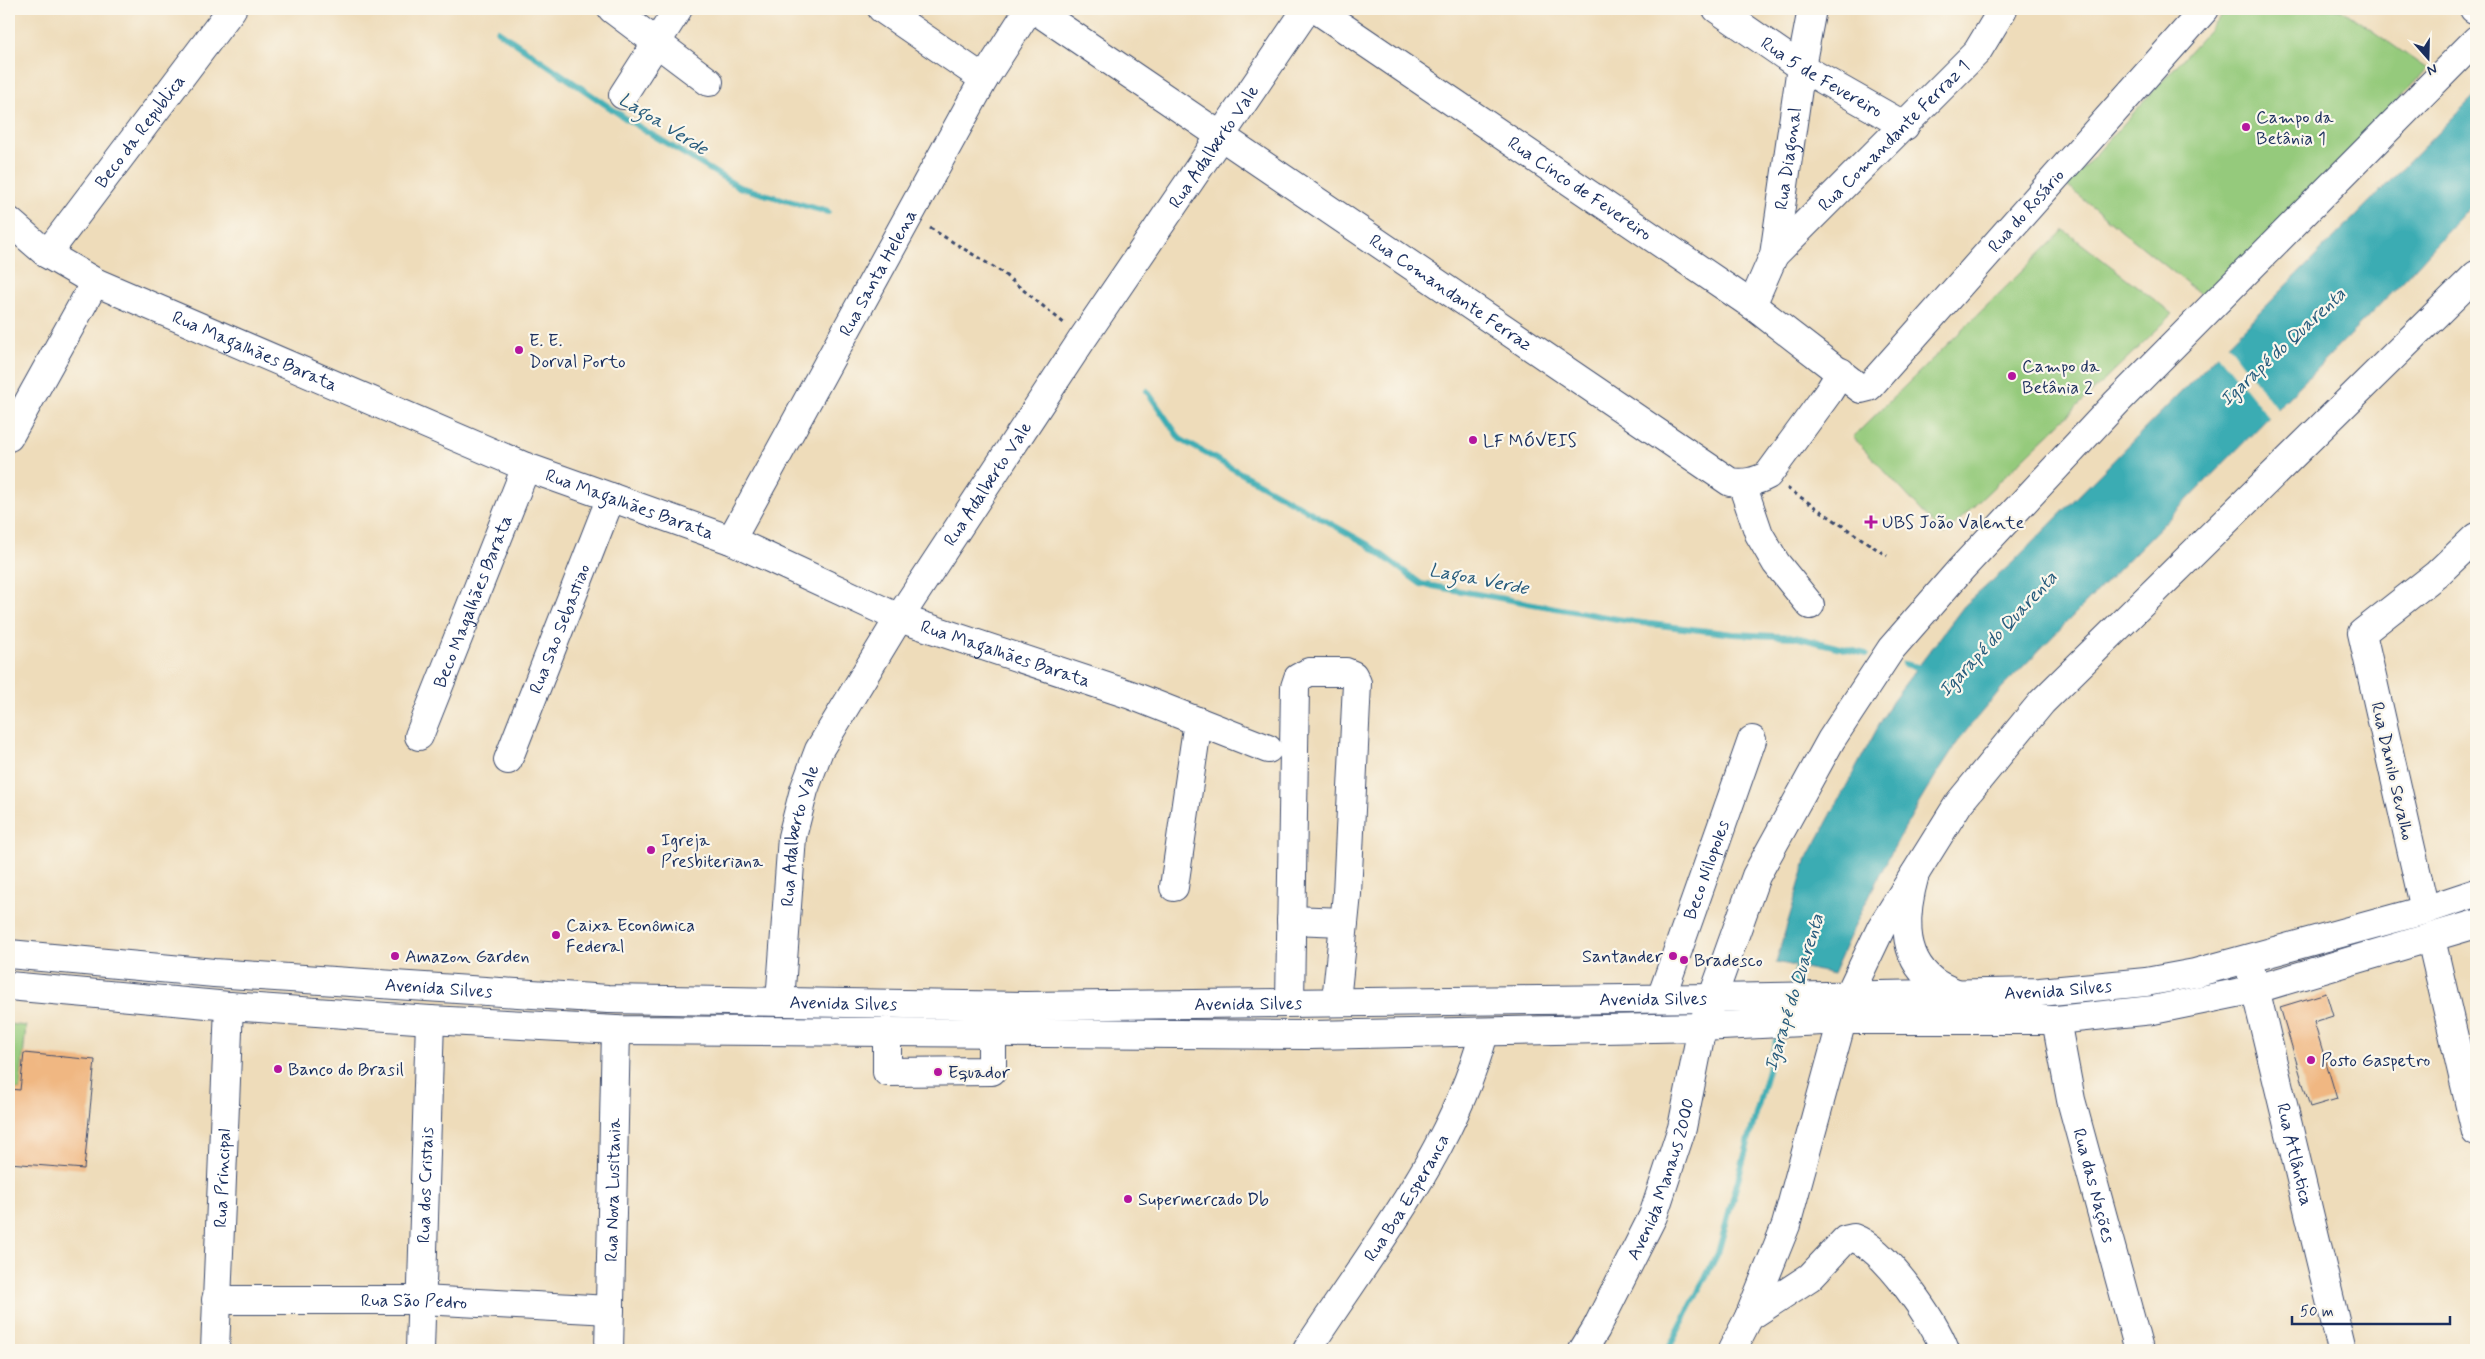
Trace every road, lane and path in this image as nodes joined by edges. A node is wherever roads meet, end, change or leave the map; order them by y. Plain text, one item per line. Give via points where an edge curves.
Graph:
1 (232, 9) edge
2 (612, 9) edge
3 (678, 9) edge
4 (882, 9) edge
5 (1029, 9) edge
6 (1034, 9) edge
7 (1307, 9) edge
8 (1316, 9) edge
9 (1717, 9) edge
10 (1812, 9) edge
11 (2003, 9) edge
12 (2205, 9) edge
13 (2476, 40) edge
14 (658, 41) junction
15 (1801, 67) junction
16 (984, 79) junction
17 (709, 82) dead end
18 (623, 95) dead end
19 (1905, 126) junction
20 (1220, 135) junction
21 (910, 217) junction
22 (9, 221) edge
23 (47, 254) junction
24 (1774, 255) junction
25 (2476, 275) edge
26 (95, 282) junction
27 (1752, 304) junction
28 (1083, 338) junction
29 (1841, 372) junction
30 (9, 437) edge
31 (526, 467) junction
32 (1768, 475) junction
33 (1742, 484) junction
34 (611, 496) junction
35 (2476, 537) edge
36 (731, 540) junction
37 (1888, 556) dead end
38 (1810, 605) dead end
39 (900, 618) junction
40 (1198, 721) junction
41 (419, 736) dead end
42 (1752, 740) dead end
43 (1268, 749) dead end
44 (508, 760) dead end
45 (1915, 874) junction
46 (1174, 887) dead end
47 (2476, 893) edge
48 (2425, 910) junction
49 (1292, 920) junction
50 (1344, 922) junction
51 (2476, 924) edge
52 (2431, 939) junction
53 (9, 954) edge
54 (2248, 959) junction
55 (9, 986) edge
56 (2256, 990) junction
57 (1954, 992) junction
58 (1661, 998) junction
59 (1712, 998) junction
60 (780, 1002) junction
61 (1290, 1002) junction
62 (1336, 1002) junction
63 (229, 1006) junction
64 (1839, 1008) junction
65 (430, 1020) junction
66 (2056, 1020) junction
67 (1702, 1027) junction
68 (616, 1030) junction
69 (887, 1030) junction
70 (992, 1031) junction
71 (1484, 1033) junction
72 (2476, 1132) edge
73 (216, 1300) junction
74 (422, 1300) junction
75 (610, 1310) junction
76 (1749, 1317) junction
77 (215, 1350) edge
78 (420, 1350) edge
79 (609, 1350) edge
80 (1307, 1350) edge
81 (1583, 1350) edge
82 (1732, 1350) edge
83 (1945, 1350) edge
84 (2139, 1350) edge
85 (2342, 1350) edge

1 - 23 street, Beco da Republica
2 - 14 street
3 - 14 street
4 - 16 street
5 - 16 street, Rua Santa Helena
6 - 20 street, Rua Comandante Ferraz
7 - 20 street, Rua Adalberto Vale
8 - 27 street, Rua Cinco de Fevereiro
9 - 15 street, Rua 5 de Fevereiro
10 - 15 street, Rua Diagonal
11 - 19 street, Rua Comandante Ferraz 1 via 1977,52
12 - 29 street, Rua do Rosário via 1869,387 1860,389
13 - 59 street, Avenida Manaus 2000 via 2117,402 1891,649 1831,740 1756,876
14 - 17 street
14 - 18 street
15 - 19 street, Rua 5 de Fevereiro
15 - 24 street, Rua Diagonal
16 - 21 street, Rua Santa Helena
19 - 24 street, Rua Comandante Ferraz 1
20 - 28 street, Rua Adalberto Vale
20 - 33 street, Rua Comandante Ferraz via 1730,482
21 - 28 path via 1000,271
21 - 36 street, Rua Santa Helena
22 - 23 street, Rua Magalhães Barata
23 - 26 street, Rua Magalhães Barata
24 - 27 street, Rua Diagonal
25 - 45 street via 2042,702 1959,803
26 - 30 street
26 - 31 street, Rua Magalhães Barata
27 - 29 street, Rua Cinco de Fevereiro
28 - 39 street, Rua Adalberto Vale
29 - 32 street
31 - 34 street, Rua Magalhães Barata
31 - 41 street, Beco Magalhães Barata
32 - 33 street
32 - 37 path
33 - 38 street via 1759,534 1776,563
34 - 36 street, Rua Magalhães Barata
34 - 44 street, Rua Sao Sebastiao
35 - 48 street, Rua Danilo Sevalho via 2415,592 2362,633
36 - 39 street, Rua Magalhães Barata
39 - 40 street, Rua Magalhães Barata via 1132,695
39 - 60 street, Rua Adalberto Vale via 819,750 804,790 792,837
40 - 43 street, Rua Magalhães Barata
40 - 46 street
42 - 58 street, Beco Nilopoles
45 - 57 street via 1907,902 1908,941 1918,963 1933,981
45 - 64 street via 1881,928
47 - 48 street, Avenida Silves
48 - 54 street, Avenida Silves
49 - 50 street
49 - 50 street via 1295,687 1298,678 1309,672 1346,672 1353,675 1357,683
49 - 61 street
50 - 62 street
51 - 52 street, Avenida Silves
52 - 56 street, Avenida Silves
52 - 72 street
53 - 60 street, Avenida Silves via 436,989
54 - 56 street, Rua Atlântica
54 - 57 street, Avenida Silves via 2146,982 2040,992
55 - 63 street, Avenida Silves
56 - 66 street, Avenida Silves via 2153,1010
56 - 85 street, Rua Atlântica
57 - 64 street, Avenida Silves
58 - 59 street, Avenida Silves
58 - 62 street, Avenida Silves
59 - 64 street, Avenida Silves via 1756,997
59 - 67 street, Avenida Manaus 2000
60 - 61 street, Avenida Silves via 1025,1006
61 - 62 street, Avenida Silves
63 - 65 street, Avenida Silves
63 - 73 street, Rua Principal
64 - 66 street, Avenida Silves
64 - 67 street, Avenida Silves via 1756,1024
64 - 76 street via 1786,1225
65 - 68 street, Avenida Silves
65 - 74 street, Rua dos Cristais
66 - 84 street, Rua das Nações via 2074,1108
67 - 71 street, Avenida Silves
67 - 81 street, Avenida Manaus 2000 via 1682,1128 1653,1216
68 - 69 street, Avenida Silves
68 - 75 street, Rua Nova Lusitania
69 - 70 street, Avenida Silves
69 - 70 street via 887,1072 992,1071
70 - 71 street, Avenida Silves via 1310,1035
71 - 80 street, Rua Boa Esperanca via 1475,1067 1456,1112 1420,1180
73 - 74 street, Rua São Pedro
73 - 77 street, Rua Principal
74 - 75 street, Rua São Pedro
74 - 78 street, Rua dos Cristais
75 - 79 street, Rua Nova Lusitania
76 - 82 street
76 - 83 street via 1810,1277 1845,1240 1854,1238 1885,1261 1908,1289 1940,1336

